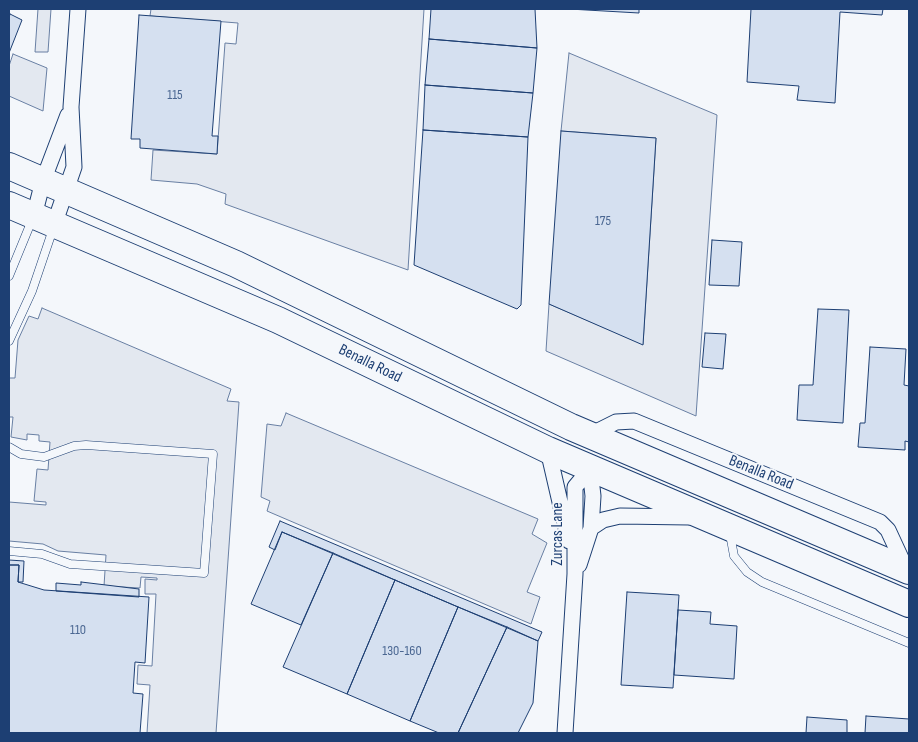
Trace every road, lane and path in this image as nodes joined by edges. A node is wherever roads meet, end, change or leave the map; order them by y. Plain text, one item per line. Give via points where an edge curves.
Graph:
1 (78, 9) edge
2 (71, 106) junction
3 (9, 166) edge
4 (55, 186) junction
5 (9, 205) edge
6 (44, 220) junction
7 (9, 276) edge
8 (9, 341) edge
9 (598, 438) junction
10 (9, 447) edge
11 (548, 450) junction
12 (590, 468) junction
13 (706, 518) junction
14 (592, 528) junction
15 (730, 528) junction
16 (9, 551) edge
17 (908, 570) edge
18 (575, 574) junction
19 (909, 604) edge
20 (909, 643) edge
21 (565, 733) edge

1 - 2 street
2 - 4 street
2 - 4 street via 74,167
3 - 4 highway, Benalla Road
4 - 6 street
4 - 6 street
4 - 9 highway, Benalla Road via 229,261
5 - 6 highway, Benalla Road
6 - 7 lane
6 - 8 lane via 32,291
6 - 11 highway, Benalla Road via 294,327
9 - 12 highway
9 - 17 highway, Benalla Road
10 - 16 lane via 21,454 44,457 86,445 214,454 204,573 70,564 42,554
11 - 12 highway, Benalla Road
11 - 18 street, Zurcas Lane
12 - 13 highway, Benalla Road
12 - 14 street, Zurcas Lane via 594,496
12 - 18 street, Zurcas Lane via 575,487
13 - 14 street, Zurcas Lane via 620,516 604,520
13 - 15 highway, Benalla Road
14 - 18 street, Zurcas Lane
15 - 19 highway, Benalla Road
15 - 20 lane via 734,556 747,572 762,582
18 - 21 street, Zurcas Lane

